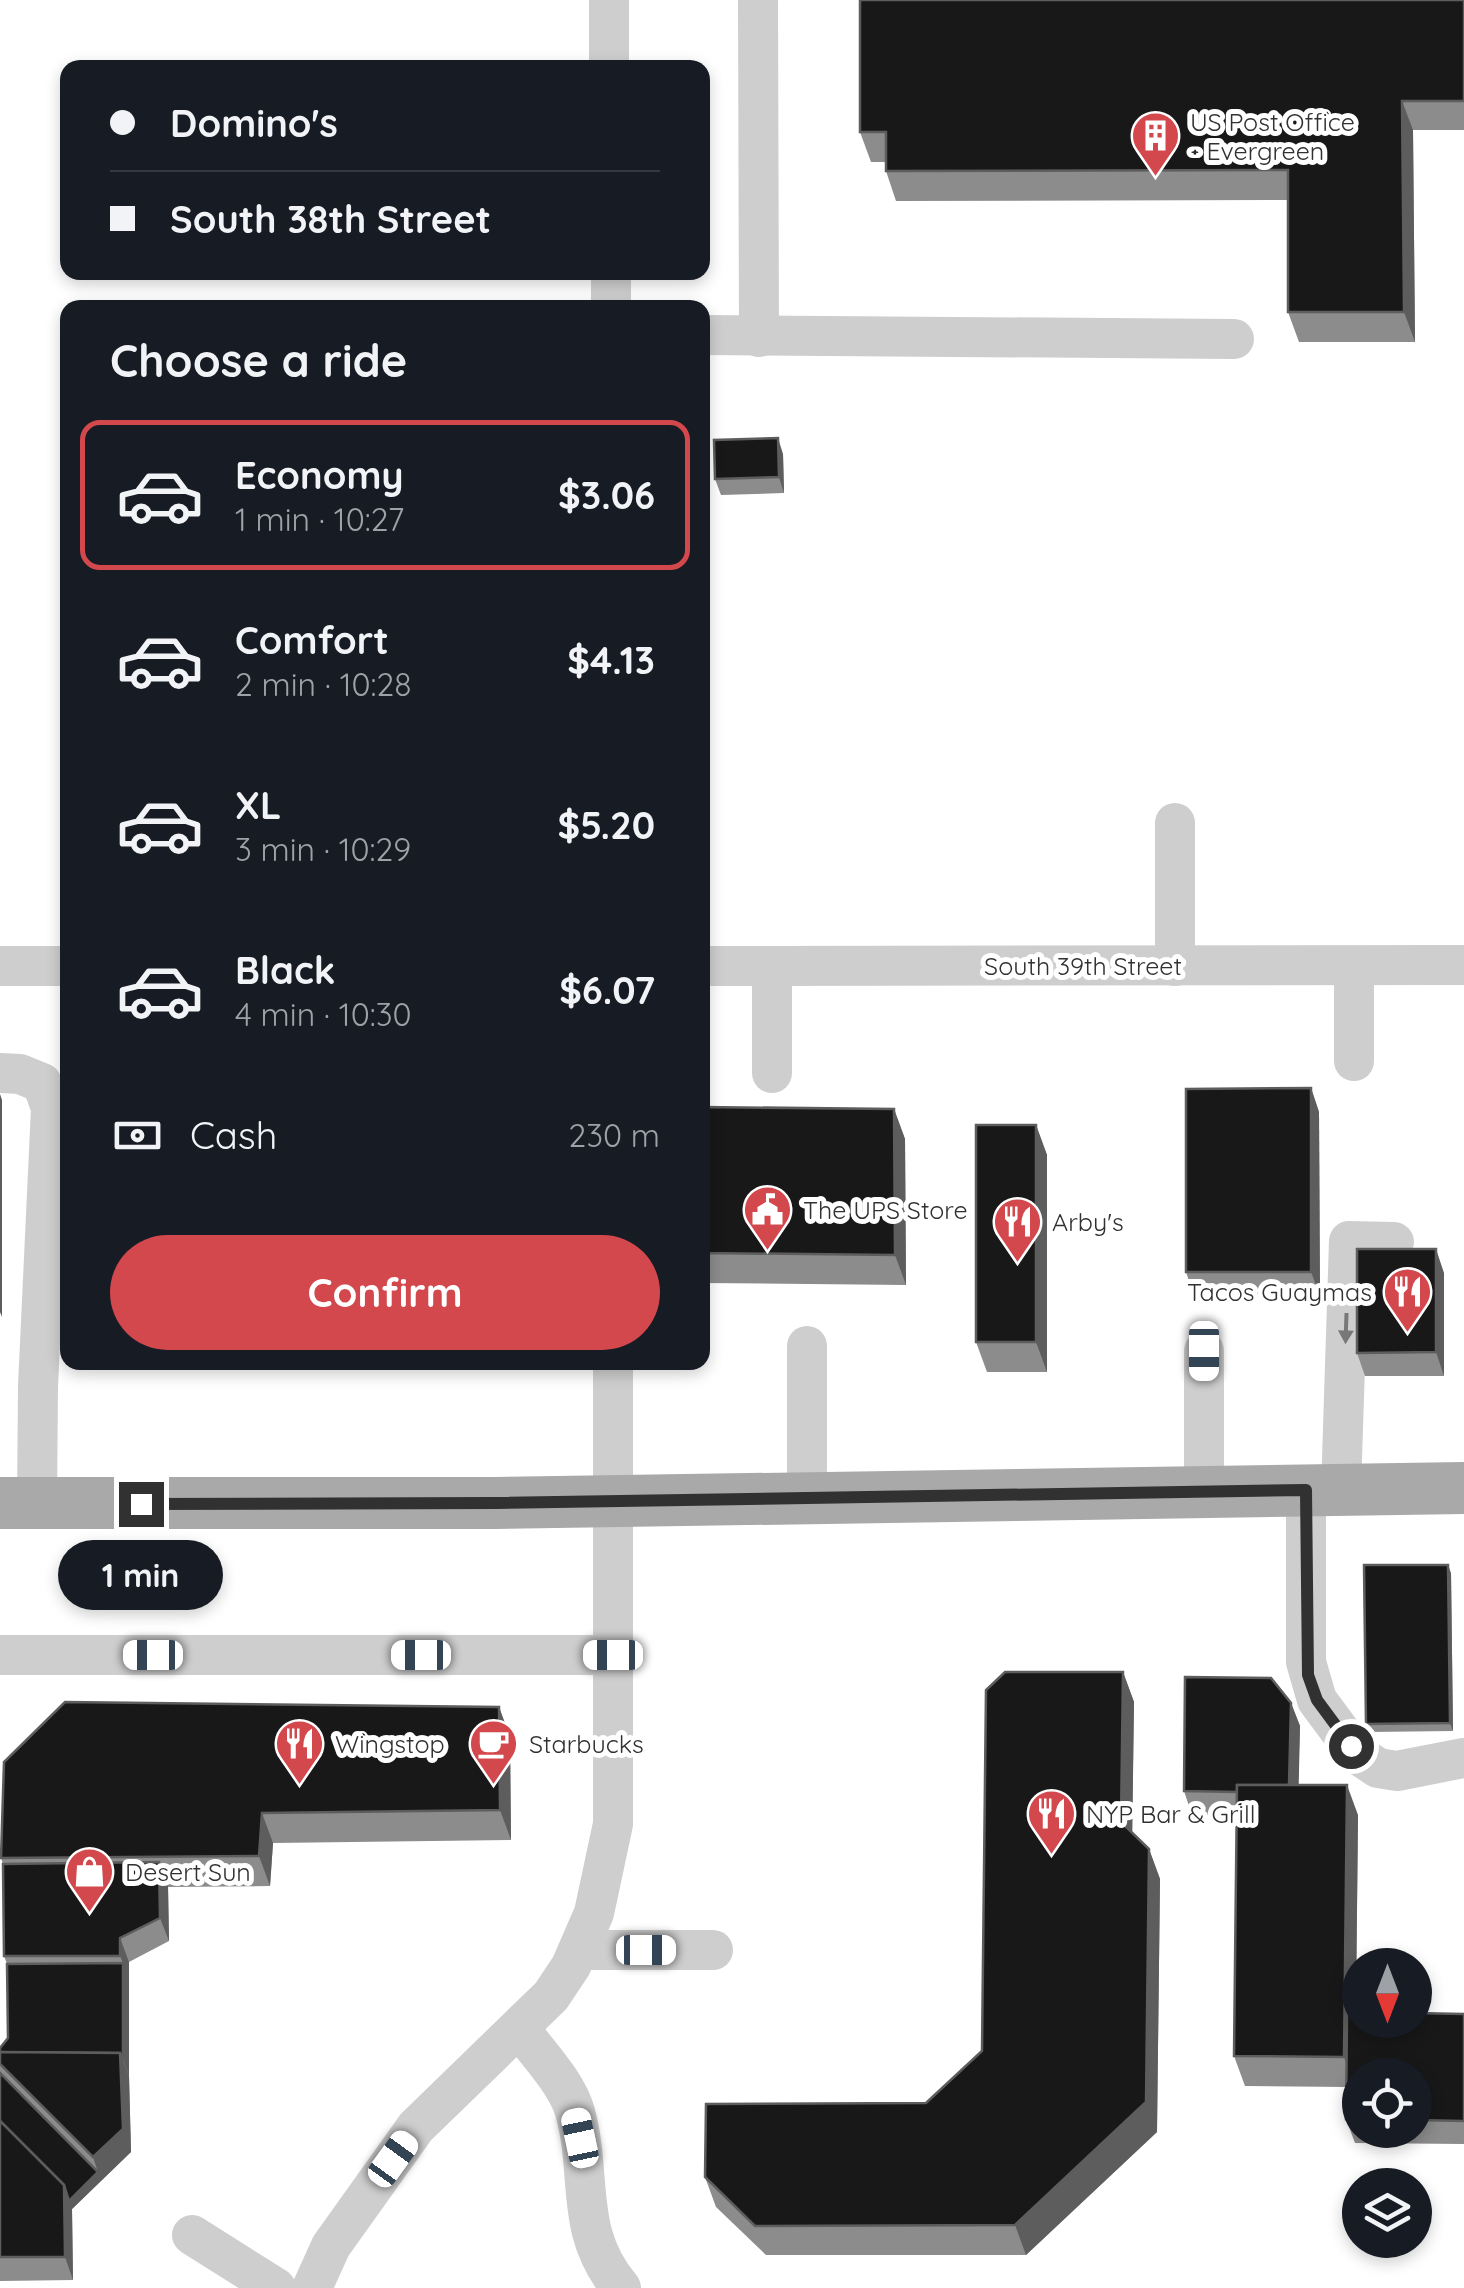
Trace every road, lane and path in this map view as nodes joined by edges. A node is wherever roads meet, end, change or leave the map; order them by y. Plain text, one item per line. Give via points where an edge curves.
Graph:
1 (609, 0) edge
2 (758, 0) edge
3 (610, 60) edge
4 (710, 335) edge
5 (759, 337) junction
6 (1234, 339) dead end
7 (1176, 823) dead end
8 (1464, 965) edge
9 (0, 966) edge
10 (60, 966) edge
11 (710, 966) edge
12 (772, 966) junction
13 (1176, 966) junction
14 (1354, 966) junction
15 (1354, 1061) dead end
16 (0, 1073) edge
17 (772, 1073) dead end
18 (1394, 1242) dead end
19 (807, 1346) dead end
20 (1204, 1351) dead end
21 (613, 1370) edge
22 (1464, 1488) edge
23 (1324, 1490) junction
24 (1204, 1492) junction
25 (807, 1496) junction
26 (613, 1499) junction
27 (18, 1503) edge
28 (0, 1655) edge
29 (613, 1655) junction
30 (1464, 1758) edge
31 (580, 1950) junction
32 (713, 1950) dead end
33 (520, 2029) junction
34 (192, 2235) dead end
35 (276, 2288) edge
36 (312, 2288) edge
37 (621, 2288) edge

1 - 3 street
2 - 5 street
4 - 5 street
5 - 6 street
7 - 13 street
8 - 14 street, South 39th Street
9 - 10 street
11 - 12 street, South 39th Street
12 - 13 street, South 39th Street
12 - 17 street
13 - 14 street, South 39th Street
14 - 15 street
16 - 27 street via 42,1082 52,1134 38,1386
18 -> 23 street via 1348,1241
19 - 25 street
20 - 24 street
21 - 26 street
22 - 23 main road
23 - 24 main road
23 - 30 street via 1306,1662 1317,1700 1357,1754 1378,1768 1397,1772
24 - 25 main road
25 - 26 main road
26 - 27 main road
26 - 29 street
28 - 29 street
29 - 31 street via 613,1824
31 - 32 street
31 - 33 street via 552,1996
33 - 36 street via 416,2127 331,2246
33 - 37 street via 575,2110 594,2246
34 - 35 street

